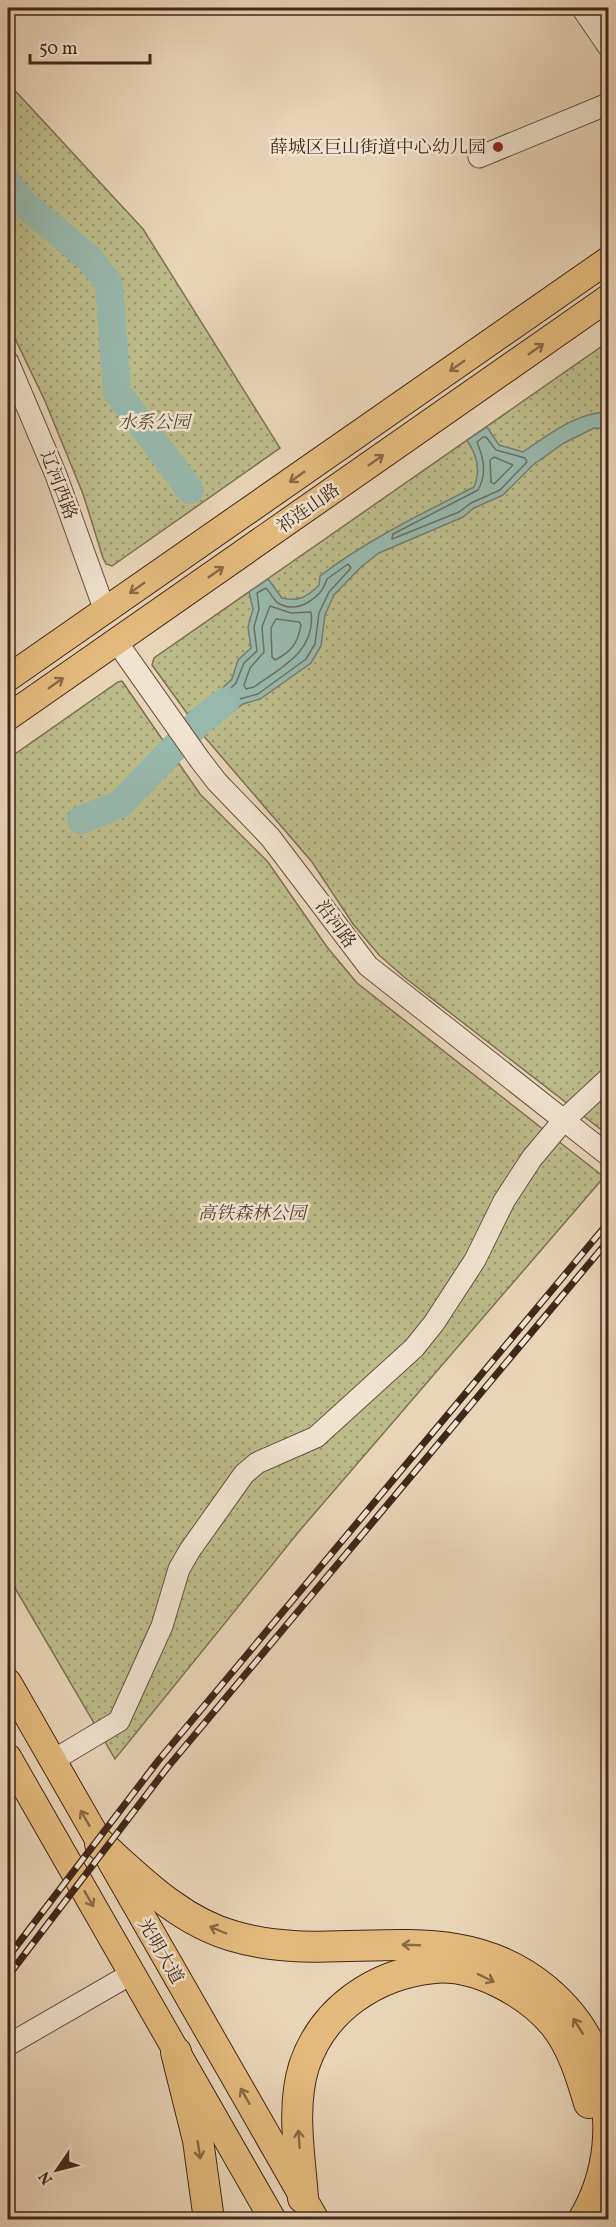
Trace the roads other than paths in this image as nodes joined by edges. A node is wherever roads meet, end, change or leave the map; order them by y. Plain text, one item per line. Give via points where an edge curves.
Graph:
1 (582, 8) edge
2 (605, 8) edge
3 (609, 12) edge
4 (609, 46) edge
5 (609, 104) edge
6 (479, 157) dead end
7 (609, 260) edge
8 (609, 298) edge
9 (8, 362) edge
10 (105, 610) junction
11 (116, 641) junction
12 (8, 678) edge
13 (8, 717) edge
14 (609, 1080) edge
15 (564, 1120) junction
16 (609, 1155) edge
17 (8, 1682) edge
18 (8, 1757) edge
19 (52, 1761) junction
20 (100, 1844) junction
21 (131, 1974) junction
22 (8, 2045) edge
23 (176, 2052) junction
24 (309, 2209) edge
25 (209, 2220) edge
26 (273, 2220) edge
27 (564, 2220) edge
28 (583, 2220) edge

1 - 4 street
2 - 3 street
5 - 6 street
7 -> 10 main road, 祁连山路
11 -> 8 main road, 祁连山路
9 - 10 street, 辽河西路 via 56,475
10 - 12 main road, 祁连山路
13 -> 11 main road, 祁连山路
11 - 15 street, 沿河路 via 206,767 270,837 368,966
14 - 15 street
15 - 16 street, 沿河路
15 - 19 street via 519,1177 475,1260 414,1348 316,1437 257,1463 244,1474 179,1569 162,1626 119,1721
17 - 19 main road, 光明大道
18 -> 21 main road, 光明大道
20 -> 19 main road, 光明大道
24 -> 20 main road, 光明大道
28 -> 20 highway via 597,2197 608,2147 608,2100 594,2052 567,2008 525,1972 483,1953 440,1946 291,1947 232,1936 193,1920 157,1896
21 - 22 street
21 - 23 main road, 光明大道
23 -> 25 highway via 198,2140
23 - 26 main road, 光明大道
24 -> 27 highway via 297,2115 304,2067 320,2033 348,2000 389,1979 435,1968 473,1972 521,1995 554,2024 578,2067 590,2106 590,2148 580,2192

